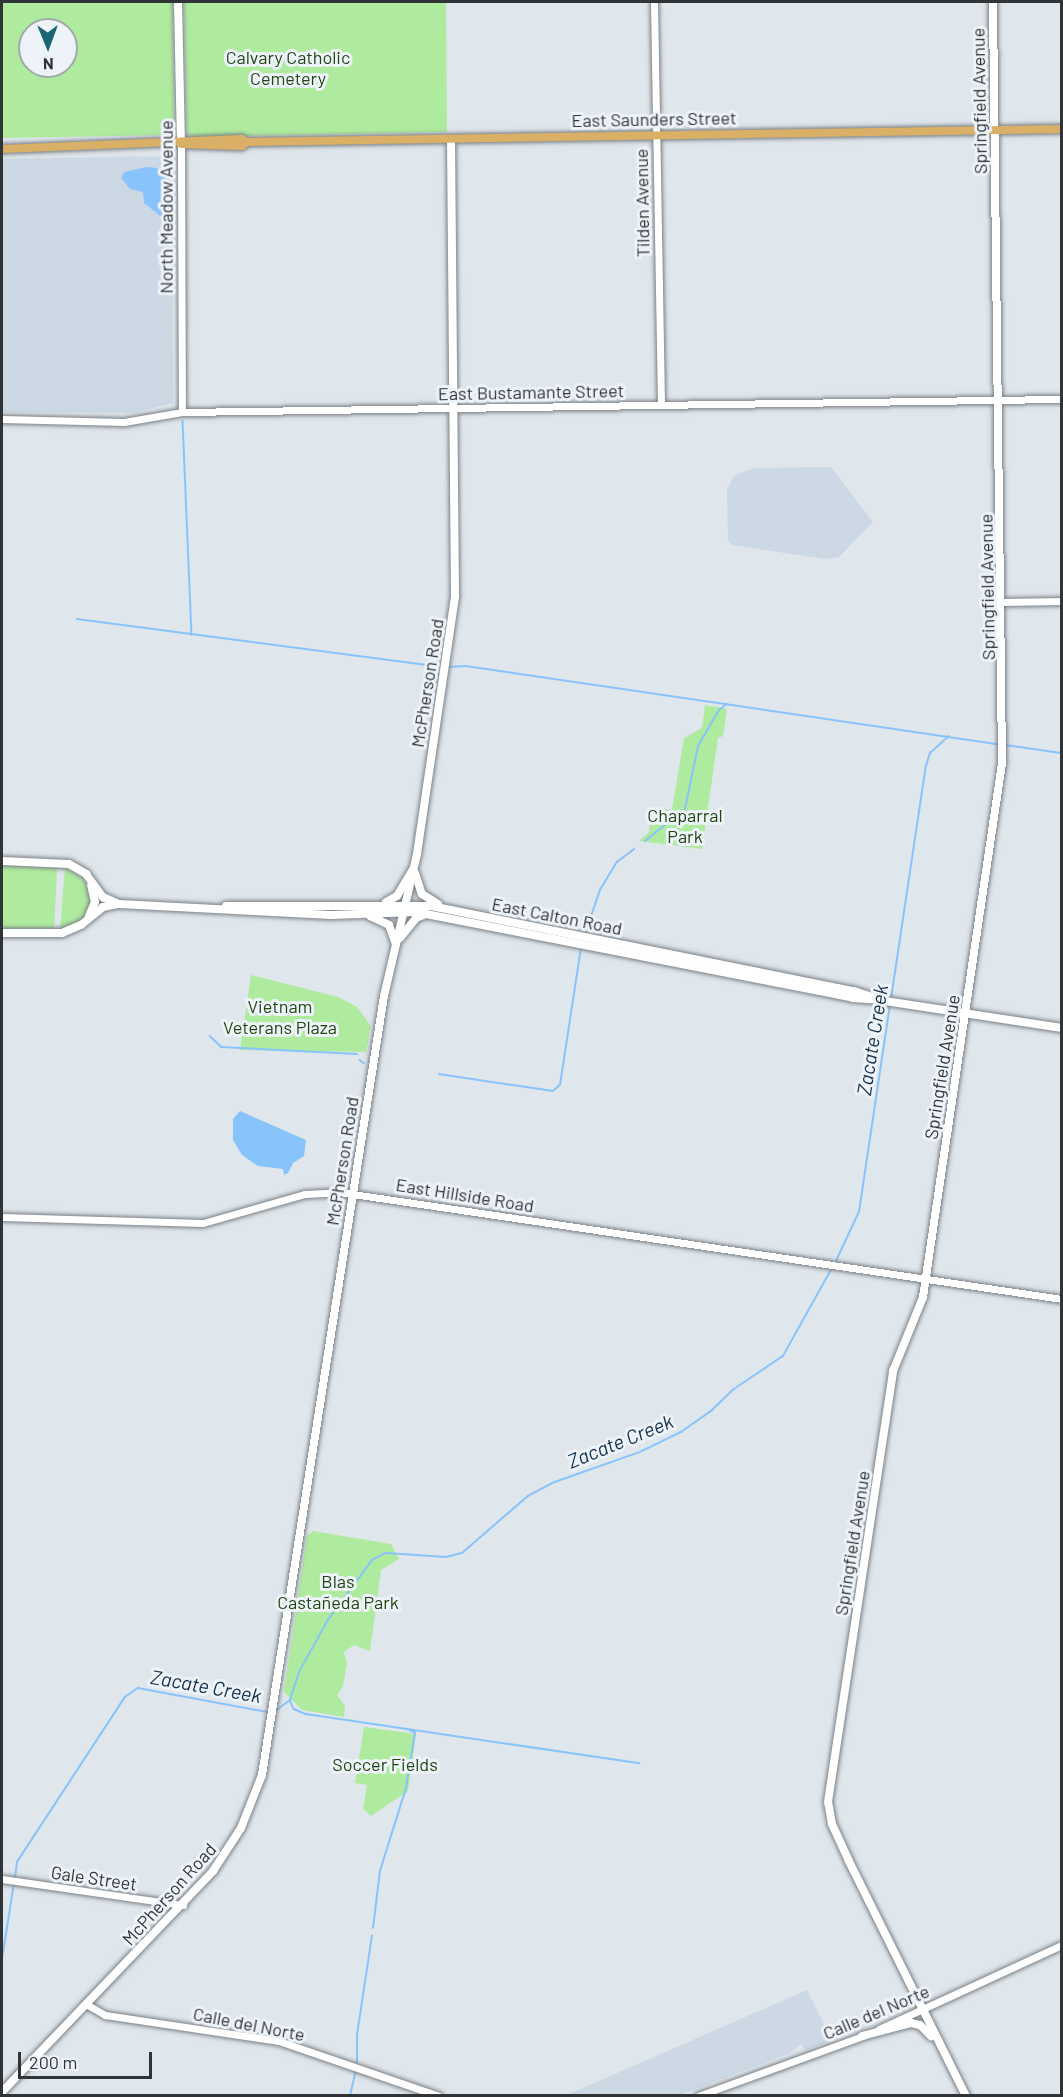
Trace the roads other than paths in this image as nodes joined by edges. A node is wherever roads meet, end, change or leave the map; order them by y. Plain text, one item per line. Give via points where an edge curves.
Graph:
1 (178, 2) edge
2 (654, 2) edge
3 (993, 2) edge
4 (1062, 129) edge
5 (994, 130) junction
6 (656, 135) junction
7 (451, 139) junction
8 (181, 144) junction
9 (2, 149) edge
10 (999, 399) junction
11 (1062, 399) edge
12 (661, 404) junction
13 (455, 407) junction
14 (182, 412) junction
15 (2, 419) edge
16 (1062, 601) edge
17 (1002, 602) junction
18 (2, 861) edge
19 (414, 868) junction
20 (90, 881) junction
21 (103, 897) junction
22 (95, 902) junction
23 (119, 904) junction
24 (380, 905) junction
25 (103, 907) junction
26 (405, 908) junction
27 (447, 908) junction
28 (269, 909) junction
29 (363, 914) junction
30 (430, 914) junction
31 (486, 917) junction
32 (87, 920) junction
33 (479, 924) junction
34 (502, 924) junction
35 (2, 933) edge
36 (396, 944) junction
37 (965, 1014) junction
38 (1062, 1028) edge
39 (353, 1193) junction
40 (2, 1217) edge
41 (926, 1279) junction
42 (1062, 1299) edge
43 (4, 1879) edge
44 (183, 1905) junction
45 (1062, 1945) edge
46 (86, 2004) junction
47 (920, 2010) junction
48 (862, 2037) junction
49 (941, 2047) junction
50 (2, 2092) edge
51 (435, 2094) edge
52 (420, 2096) edge
53 (698, 2096) edge
54 (966, 2096) edge

1 - 8 main road, North Meadow Avenue
2 - 6 street, Tilden Avenue
3 - 5 main road, Springfield Avenue
4 - 5 main road, East Saunders Street
5 - 6 main road, East Saunders Street
5 - 10 main road, Springfield Avenue
6 - 7 main road, East Saunders Street
6 - 12 street, Tilden Avenue
7 - 8 main road, East Saunders Street
7 - 13 main road, McPherson Road
8 - 9 main road, East Saunders Street
8 - 14 street, North Meadow Avenue
10 - 11 street, East Bustamante Street
10 - 12 street, East Bustamante Street
10 - 17 main road, Springfield Avenue
12 - 13 street, East Bustamante Street
13 - 14 street, East Bustamante Street
13 - 19 main road, McPherson Road via 458,575
14 - 15 street, East Bustamante Street via 124,422
16 - 17 street
17 - 37 main road, Springfield Avenue via 1004,751
18 - 20 main road, East Calton Road via 69,864
19 - 24 main road via 404,878 397,896
19 - 26 main road, McPherson Road
19 - 27 main road via 422,894
20 - 21 main road, East Calton Road
20 - 22 main road
21 - 22 main road
21 - 23 main road, East Calton Road
21 - 25 main road
22 - 25 main road
22 - 32 main road
23 - 25 main road, East Calton Road
23 - 28 main road, East Calton Road
24 - 26 main road, East Calton Road
24 - 28 main road, East Calton Road
25 - 32 main road
26 - 27 main road, East Calton Road
26 - 29 main road, East Calton Road
26 - 30 main road, East Calton Road
26 - 36 main road, McPherson Road
27 - 31 main road, East Calton Road
28 - 29 main road, East Calton Road
29 - 36 main road via 385,921
30 - 33 main road, East Calton Road
30 - 36 main road via 416,918
31 - 33 main road
31 - 34 main road, East Calton Road
32 - 35 main road via 62,933
33 - 34 main road, East Calton Road
34 - 37 main road, East Calton Road
36 - 39 main road, McPherson Road
37 - 38 main road, East Calton Road
37 - 41 main road, Springfield Avenue
39 - 40 street, East Hillside Road via 305,1194 203,1223
39 - 41 street, East Hillside Road
39 - 44 main road, McPherson Road via 262,1775 247,1816 224,1857
41 - 42 street, East Hillside Road
41 - 47 main road, Springfield Avenue via 918,1311 893,1371 828,1802 832,1824
43 - 44 street, Gale Street
44 - 46 main road, McPherson Road
45 - 47 street, Calle del Norte
46 - 50 main road, McPherson Road
46 - 51 street, Calle del Norte via 105,2015 279,2041
47 - 48 street, Calle del Norte
47 - 49 main road, Springfield Avenue
48 - 49 main road via 914,2023
48 - 53 street, Calle del Norte
49 - 54 main road, Springfield Avenue
51 - 52 street

